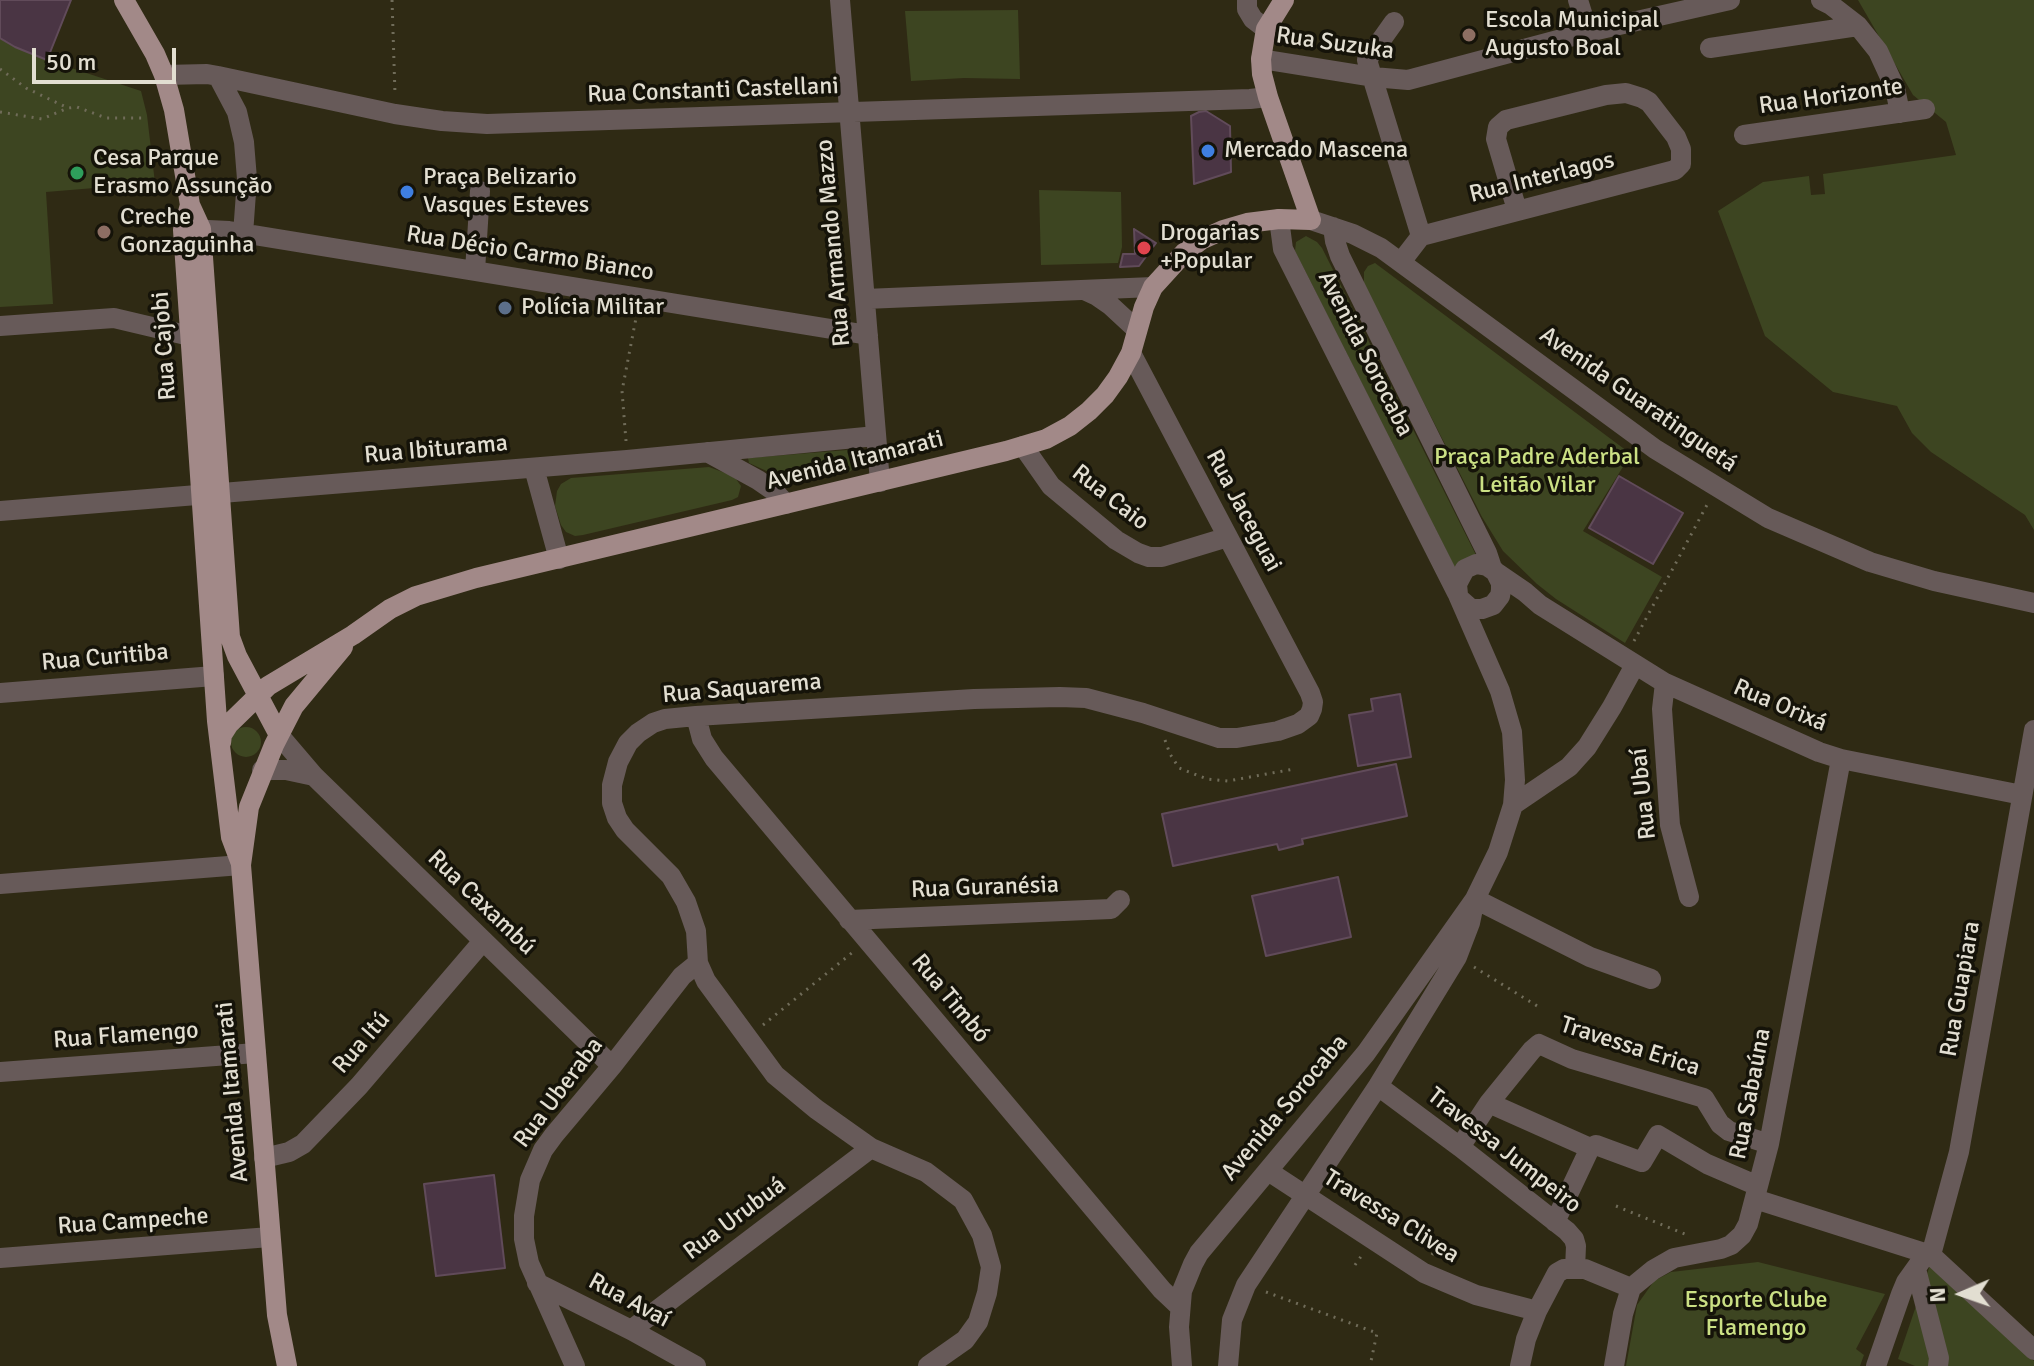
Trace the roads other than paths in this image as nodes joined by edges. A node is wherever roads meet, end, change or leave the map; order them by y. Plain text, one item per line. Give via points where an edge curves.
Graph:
1 (124, 0) edge
2 (840, 0) edge
3 (1247, 0) edge
4 (1284, 0) edge
5 (1578, 0) edge
6 (1730, 0) edge
7 (1821, 0) edge
8 (1394, 22) dead end
9 (1858, 26) junction
10 (1266, 29) junction
11 (1588, 32) junction
12 (1710, 48) dead end
13 (1261, 59) junction
14 (164, 75) junction
15 (218, 76) junction
16 (1373, 77) junction
17 (1268, 97) junction
18 (1925, 109) dead end
19 (850, 113) junction
20 (1900, 113) junction
21 (1744, 135) dead end
22 (480, 191) dead end
23 (1517, 210) junction
24 (1279, 219) junction
25 (1311, 220) junction
26 (1333, 227) junction
27 (192, 229) junction
28 (243, 234) junction
29 (1421, 236) junction
30 (1401, 262) junction
31 (475, 271) junction
32 (1153, 287) junction
33 (1084, 290) junction
34 (865, 299) junction
35 (0, 326) edge
36 (1137, 330) junction
37 (200, 335) junction
38 (868, 335) junction
39 (1131, 353) junction
40 (876, 436) junction
41 (1023, 446) junction
42 (706, 452) junction
43 (534, 468) junction
44 (880, 482) junction
45 (211, 495) junction
46 (786, 504) junction
47 (0, 511) edge
48 (1228, 537) junction
49 (559, 559) junction
50 (1493, 570) junction
51 (1459, 598) junction
52 (1494, 603) junction
53 (2034, 603) edge
54 (1540, 605) junction
55 (353, 635) junction
56 (1486, 657) junction
57 (1630, 661) junction
58 (214, 676) junction
59 (247, 676) junction
60 (1665, 683) junction
61 (0, 693) edge
62 (1310, 693) joint
63 (257, 695) junction
64 (240, 713) junction
65 (696, 716) junction
66 (2034, 730) edge
67 (279, 735) junction
68 (222, 749) junction
69 (1841, 759) junction
70 (262, 770) junction
71 (314, 776) junction
72 (2022, 795) junction
73 (1513, 805) junction
74 (241, 865) junction
75 (0, 884) edge
76 (1689, 897) dead end
77 (1475, 899) junction
78 (1120, 900) dead end
79 (849, 920) junction
80 (483, 941) junction
81 (698, 963) junction
82 (1651, 979) dead end
83 (256, 1053) junction
84 (612, 1066) junction
85 (0, 1072) edge
86 (1378, 1086) junction
87 (1489, 1103) junction
88 (1769, 1144) junction
89 (1460, 1147) junction
90 (871, 1148) junction
91 (1590, 1148) junction
92 (264, 1158) junction
93 (1268, 1171) junction
94 (1757, 1192) junction
95 (1306, 1194) junction
96 (1555, 1222) junction
97 (270, 1237) junction
98 (0, 1258) edge
99 (1924, 1259) junction
100 (1575, 1269) junction
101 (537, 1283) junction
102 (1631, 1288) junction
103 (1180, 1307) junction
104 (1537, 1311) junction
105 (277, 1315) junction
106 (631, 1330) junction
107 (2034, 1350) edge
108 (273, 1366) edge
109 (287, 1366) edge
110 (575, 1366) edge
111 (696, 1366) edge
112 (928, 1366) edge
113 (1182, 1366) edge
114 (1228, 1366) edge
115 (1520, 1366) edge
116 (1614, 1366) edge
117 (1876, 1366) edge
118 (1938, 1366) edge

1 - 14 main road
2 - 19 street, Rua Armando Mazzo
3 - 10 street via 1253,19
4 - 10 main road
5 - 11 street
6 - 11 street, Rua Suzuka
7 - 9 street
8 - 16 street via 1367,60
9 - 12 street
9 - 20 street via 1887,68
10 - 13 main road
11 - 16 street, Rua Suzuka via 1408,80
13 - 16 street, Rua Suzuka
13 - 17 main road
14 - 15 street, Rua Constanti Castellani
14 - 27 main road, Rua Cajobi
15 - 19 street, Rua Constanti Castellani via 395,114 487,124
15 - 28 street via 237,112 244,142
16 - 29 street
17 - 19 street, Rua Constanti Castellani
17 - 25 main road
18 - 20 street, Rua Horizonte
19 - 34 street, Rua Armando Mazzo
20 - 21 street, Rua Horizonte
22 - 31 street
23 - 23 street, Rua Interlagos via 1675,170 1681,164 1681,149 1649,102 1626,93 1501,123 1496,133
23 - 29 street, Rua Interlagos
24 - 25 main road, Avenida Guaratinguetá
24 - 32 main road, Avenida Itamarati via 1247,223 1201,240
24 - 51 street, Avenida Sorocaba via 1283,249
25 - 26 street, Avenida Guaratinguetá
26 - 30 street, Avenida Guaratinguetá
26 - 50 street, Avenida Sorocaba via 1340,256
27 - 28 street, Rua Décio Carmo Bianco
27 - 37 main road, Rua Cajobi
28 - 31 street, Rua Décio Carmo Bianco
29 - 30 street
30 - 53 street, Avenida Guaratinguetá via 1655,449 1768,518 1870,562
31 - 38 street, Rua Décio Carmo Bianco
32 - 33 street
32 - 36 main road, Avenida Itamarati
33 - 34 street
33 - 36 street
34 - 38 street, Rua Armando Mazzo
35 - 37 street via 114,318
36 - 39 main road, Avenida Itamarati
37 - 45 main road, Rua Cajobi
38 - 40 street, Rua Armando Mazzo
39 - 41 main road, Avenida Itamarati via 1089,411 1046,439
39 - 48 street, Rua Jaceguai
40 - 42 street, Rua Ibiturama
40 - 44 street, Rua Armando Mazzo
41 - 44 main road, Avenida Itamarati
41 - 48 street, Rua Caio via 1051,486 1138,553 1162,557
42 - 43 street, Rua Ibiturama
42 - 46 street via 758,480
43 - 45 street, Rua Ibiturama
43 - 49 street
44 - 46 main road, Avenida Itamarati
45 - 47 street, Rua Ibiturama
45 - 58 main road, Rua Cajobi
45 - 59 main road, Rua Cajobi via 230,637
46 - 49 main road, Avenida Itamarati
48 - 62 street, Rua Jaceguai
49 - 55 main road, Avenida Itamarati via 416,596
50 - 51 street via 1476,564 1465,569 1457,584
50 - 52 street via 1501,583
50 - 54 street, Rua Orixá
51 - 52 street via 1476,609
51 - 56 street, Avenida Sorocaba
52 - 54 street, Rua Orixá
52 - 56 street, Avenida Sorocaba via 1485,623
54 - 57 street, Rua Orixá
55 - 63 main road, Avenida Itamarati
55 - 67 main road, Avenida Itamarati via 294,706
56 - 73 street, Avenida Sorocaba via 1512,732
57 - 60 street, Rua Orixá
57 - 73 street via 1612,707 1587,747 1569,767
58 - 59 main road
58 - 61 street, Rua Curitiba
58 - 68 main road, Rua Cajobi
59 - 63 main road, Rua Cajobi
60 - 69 street, Rua Orixá
60 - 76 street, Rua Ubaí via 1670,825
62 - 65 street, Rua Saquarema via 1312,709 1298,724 1237,738 1219,738 1086,698
63 - 64 main road, Avenida Itamarati
63 - 67 main road, Rua Cajobi
64 - 67 main road via 266,722
64 - 68 main road via 225,729
65 - 79 street, Rua Timbó via 714,758
65 - 81 street, Rua Saquarema via 653,723 628,743 618,762 612,803 625,830 671,876 686,902 696,931
66 - 72 street, Rua Guapiara
67 - 70 main road
67 - 71 street, Rua Caxambú
68 - 70 main road via 233,767
68 - 74 main road, Avenida Itamarati via 231,837
69 - 72 street, Rua Orixá
69 - 88 street, Rua Sabaúna
70 - 71 street
70 - 74 main road, Avenida Itamarati via 249,807
71 - 80 street, Rua Caxambú
72 - 99 street, Rua Guapiara via 1959,1152
73 - 77 street, Avenida Sorocaba
74 - 75 street
74 - 83 main road, Avenida Itamarati
77 - 82 street via 1590,957
77 - 86 street, Avenida Sorocaba via 1457,957
77 - 93 street, Avenida Sorocaba via 1366,1053
78 - 79 street, Rua Guranésia via 1111,909
79 - 103 street, Rua Timbó
80 - 84 street, Rua Caxambú
80 - 92 street, Rua Itú via 303,1144
81 - 84 street, Rua Uberaba
81 - 90 street, Rua Saquarema via 775,1075
83 - 85 street, Rua Flamengo
83 - 92 main road, Avenida Itamarati
84 - 101 street, Rua Uberaba via 543,1150 530,1180 524,1239
86 - 89 street, Travessa Jumpeiro
86 - 95 street, Avenida Sorocaba
87 - 88 street, Travessa Erica via 1539,1044 1704,1098 1729,1131
87 - 89 street, Travessa Erica
87 - 91 street
88 - 94 street, Rua Sabaúna
89 - 96 street, Travessa Jumpeiro
90 - 106 street, Rua Urubuá
90 - 112 street, Rua Saquarema via 926,1172 963,1200 982,1235 991,1267 978,1322 965,1340
91 - 94 street via 1596,1145 1642,1162 1658,1135
91 - 96 street
92 - 97 main road, Avenida Itamarati
93 - 95 street, Travessa Clivea
93 - 103 street, Avenida Sorocaba via 1199,1253
94 - 99 street
94 - 102 street, Rua Sabaúna via 1748,1224 1731,1245 1674,1258
95 - 104 street, Travessa Clivea via 1424,1273 1476,1295
95 - 114 street, Avenida Sorocaba via 1246,1285 1232,1320
96 - 100 street, Travessa Jumpeiro via 1574,1239
97 - 98 street, Rua Campeche
97 - 105 main road, Avenida Itamarati
99 - 107 street
99 - 117 street, Rua Guapiara via 1901,1294
99 - 118 street
100 - 102 street
100 - 104 street via 1557,1273
101 - 106 street, Rua Avaí
101 - 110 street, Rua Uberaba
102 - 116 street
103 - 113 street, Avenida Sorocaba
104 - 115 street
105 - 108 main road, Avenida Itamarati
105 - 109 main road, Avenida Itamarati
106 - 111 street, Rua Avaí

